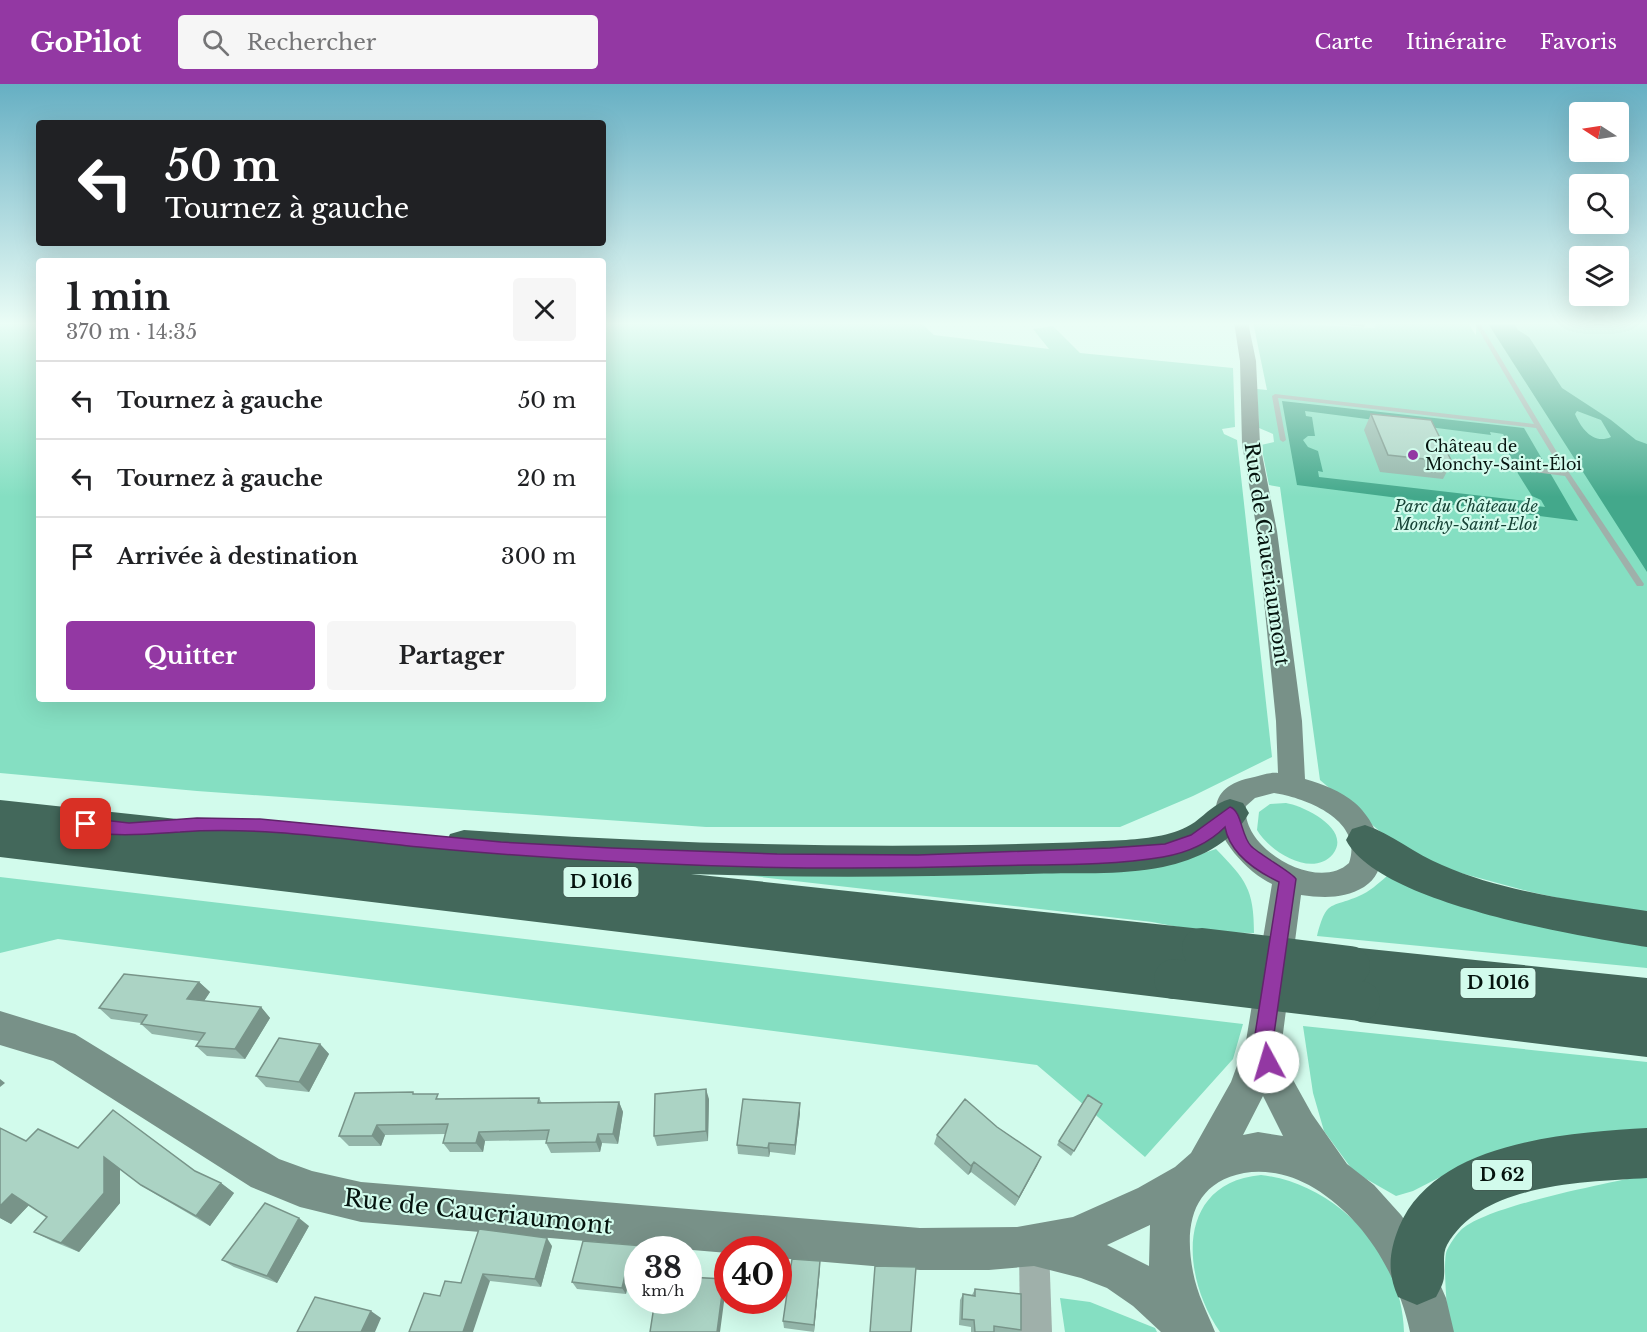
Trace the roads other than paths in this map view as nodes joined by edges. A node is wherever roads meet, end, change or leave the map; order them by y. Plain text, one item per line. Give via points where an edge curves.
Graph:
1 (1249, 380) edge
2 (1511, 380) edge
3 (1538, 426) junction
4 (1283, 440) dead end
5 (1511, 467) dead end
6 (1567, 474) junction
7 (1640, 584) dead end
8 (1292, 785) junction
9 (1230, 813) junction
10 (0, 814) edge
11 (129, 829) junction
12 (1365, 840) junction
13 (0, 842) edge
14 (1288, 879) junction
15 (1647, 929) edge
16 (1355, 983) junction
17 (1647, 999) edge
18 (0, 1028) edge
19 (1647, 1035) edge
20 (1264, 1041) junction
21 (1647, 1153) edge
22 (1197, 1173) junction
23 (1336, 1180) junction
24 (1034, 1246) junction
25 (1417, 1278) junction
26 (1036, 1332) edge
27 (1193, 1332) edge
28 (1432, 1332) edge

1 - 8 street, Rue de Caucriaumont via 1251,444 1265,521 1289,721
2 - 3 lane
3 - 4 lane via 1275,396
3 - 6 lane
5 - 6 lane
6 - 7 lane
8 - 9 street via 1250,787 1239,795
8 - 12 street via 1337,806 1357,825
9 - 11 highway via 1197,840 1165,850 918,861 777,861 590,853 237,825
9 - 14 street via 1234,834 1244,849 1268,869
10 - 11 highway, D 1016
11 - 16 highway, D 1016, bridge via 1202,948
12 - 14 street via 1366,862 1346,882 1319,886
12 - 15 highway via 1404,867 1470,892 1564,915
13 - 16 highway, D 1016, bridge via 1174,979
14 - 20 street
16 - 17 highway, D 1016
16 - 19 highway, D 1016
18 - 24 street, Rue de Caucriaumont via 62,1046 265,1173 333,1197 399,1207 920,1249
20 - 22 street via 1246,1092
20 - 23 street via 1279,1096
21 - 25 highway, D 62 via 1562,1161 1504,1174 1466,1190 1438,1211 1427,1225 1416,1256
22 - 23 street via 1225,1156 1259,1152 1297,1160
22 - 24 street via 1133,1213
22 - 27 street via 1174,1210 1168,1247 1175,1289
23 - 25 street via 1382,1222
24 - 26 street
24 - 27 street via 1122,1273
25 - 28 street

